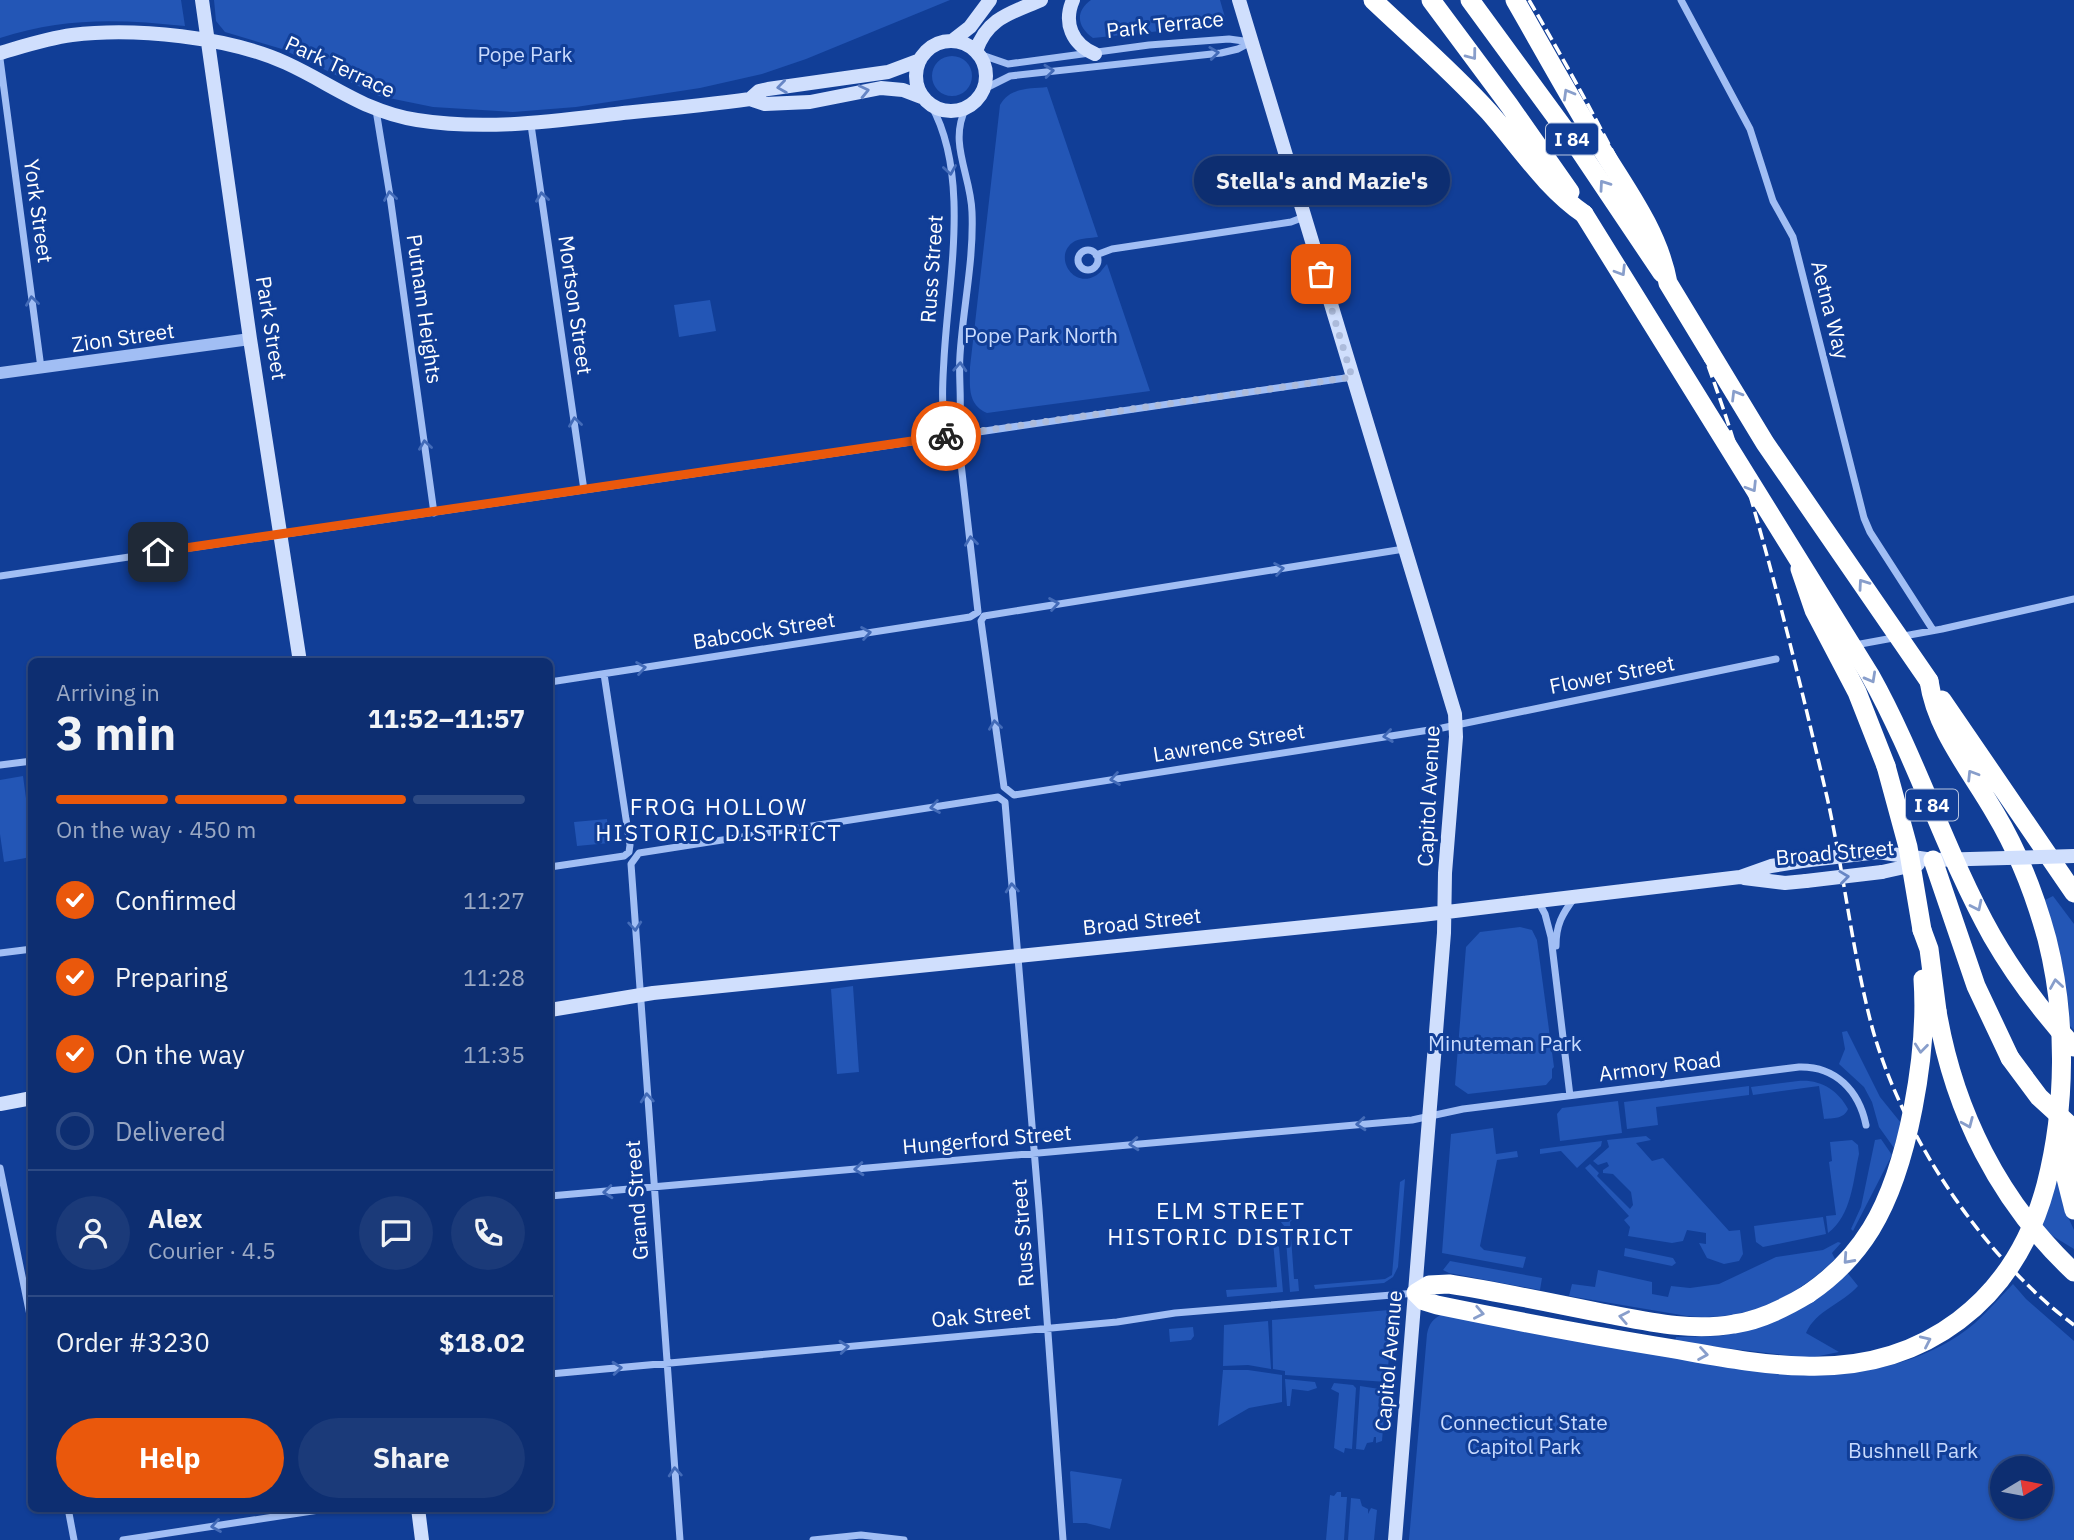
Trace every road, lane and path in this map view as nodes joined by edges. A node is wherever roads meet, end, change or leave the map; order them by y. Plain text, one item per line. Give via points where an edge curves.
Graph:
1 (202, 0) edge
2 (990, 0) edge
3 (1041, 0) edge
4 (1073, 0) edge
5 (1238, 0) edge
6 (1373, 0) edge
7 (1432, 0) edge
8 (1470, 0) edge
9 (1515, 0) edge
10 (1681, 0) edge
11 (208, 41) junction
12 (953, 41) junction
13 (1251, 42) junction
14 (0, 53) edge
15 (978, 53) junction
16 (1095, 54) junction
17 (0, 59) edge
18 (920, 60) junction
19 (818, 82) junction
20 (984, 89) junction
21 (750, 99) junction
22 (820, 101) junction
23 (927, 102) junction
24 (966, 108) junction
25 (376, 110) junction
26 (531, 125) junction
27 (1584, 214) junction
28 (1305, 217) junction
29 (1096, 255) dead end
30 (1668, 283) junction
31 (250, 339) junction
32 (41, 368) junction
33 (0, 373) edge
34 (1352, 377) junction
35 (956, 435) junction
36 (584, 490) junction
37 (434, 513) junction
38 (282, 534) junction
39 (1404, 550) junction
40 (1797, 557) junction
41 (0, 576) edge
42 (2074, 599) edge
43 (979, 609) joint
44 (1933, 631) junction
45 (1855, 645) dead end
46 (299, 658) edge
47 (1776, 659) dead end
48 (604, 674) junction
49 (1929, 681) junction
50 (553, 682) edge
51 (1455, 725) junction
52 (28, 762) edge
53 (0, 765) edge
54 (631, 855) junction
55 (2074, 856) edge
56 (1933, 860) junction
57 (553, 867) edge
58 (1740, 877) junction
59 (2074, 893) edge
60 (1575, 897) junction
61 (1538, 901) junction
62 (1444, 912) junction
63 (1922, 930) junction
64 (28, 950) edge
65 (0, 953) edge
66 (1554, 954) junction
67 (1017, 956) junction
68 (639, 995) junction
69 (553, 1009) edge
70 (2067, 1050) edge
71 (1570, 1096) junction
72 (28, 1099) edge
73 (0, 1104) edge
74 (1428, 1116) junction
75 (1866, 1125) dead end
76 (2074, 1129) edge
77 (1034, 1153) junction
78 (0, 1168) edge
79 (654, 1188) junction
80 (553, 1196) edge
81 (2074, 1210) edge
82 (2074, 1272) edge
83 (1416, 1293) junction
84 (28, 1305) edge
85 (1048, 1328) junction
86 (667, 1363) junction
87 (553, 1374) edge
88 (69, 1512) edge
89 (306, 1512) edge
90 (418, 1512) edge
91 (1394, 1536) edge
92 (74, 1540) edge
93 (124, 1540) edge
94 (422, 1540) edge
95 (680, 1540) edge
96 (813, 1540) edge
97 (904, 1540) edge
98 (1063, 1540) edge

1 - 11 main road, Park Street
2 - 12 main road
3 - 15 main road via 990,25
4 - 16 main road via 1068,16 1072,34
5 - 13 main road, Capitol Avenue
6 - 27 highway via 1464,86 1538,172
7 -> 27 highway, I 84
30 -> 8 highway, I 84 via 1582,153
30 -> 9 highway, bridge via 1648,226
10 - 44 street, Aetna Way via 1750,129 1773,201 1793,237 1868,527
11 - 14 main road, Park Terrace via 113,32 72,35
11 - 25 main road, Park Terrace via 284,62
11 - 31 main road, Park Street
12 - 15 main road
12 - 18 main road via 934,46
13 - 16 street, Park Terrace via 1232,39 1149,45
20 -> 13 street, Park Terrace via 1012,75 1221,53
13 - 28 main road, Capitol Avenue
15 - 16 street, Park Terrace via 1010,64
15 - 20 main road via 987,73
32 -> 17 street, York Street
18 - 19 main road, Park Terrace via 888,72
18 - 23 main road via 916,78
19 -> 21 main road, Park Terrace via 764,90
19 - 22 main road
20 - 24 main road
21 - 22 main road, Park Terrace via 765,104
21 - 26 main road, Park Terrace
22 -> 23 main road, Park Terrace via 881,88 903,90
23 - 24 main road via 948,111
23 -> 35 street, Russ Street via 944,138 953,199 954,253 943,390 945,421
35 -> 24 street, Russ Street via 972,231 971,197 958,137
25 - 26 main road, Park Terrace via 442,123
37 -> 25 street, Putnam Heights
36 -> 26 street, Mortson Street
27 -> 40 highway, I 84, bridge
28 - 29 street
28 - 34 main road, Capitol Avenue
49 -> 30 highway, I 84, bridge via 1781,467
31 - 32 street, Zion Street
31 - 38 main road, Park Street
32 - 33 street, Zion Street
34 - 35 street
34 - 39 main road, Capitol Avenue
35 - 36 street
43 -> 35 street, Russ Street
36 - 37 street
37 - 38 street
38 - 41 street
38 - 46 main road, Park Street
39 - 51 main road, Capitol Avenue
51 -> 39 street, Lawrence Street via 1017,794 1004,785 981,621 986,614
40 - 63 highway, bridge via 1812,604 1857,692 1886,766 1908,847
40 -> 70 highway, I 84, bridge via 1891,714 1993,937
42 - 44 street
48 -> 43 street, Babcock Street via 970,617
44 - 45 street
47 - 51 street, Flower Street
48 - 50 street, Babcock Street
48 - 54 street, Grand Street
49 - 59 highway, I 84
70 -> 49 highway via 2053,970 2030,884 2003,826 1943,724
51 - 62 main road, Capitol Avenue
52 - 53 street
54 - 57 street
67 -> 54 street, Russ Street via 1005,802 994,798
54 -> 68 street, Grand Street
55 - 56 main road, Broad Street, bridge
58 -> 56 main road, Broad Street, bridge via 1785,883 1882,872
56 - 58 main road, Broad Street, bridge via 1878,852 1802,860
56 - 76 highway, bridge via 1976,986 2010,1058 2039,1097
58 - 60 main road, Broad Street
60 - 61 main road, Broad Street
60 - 66 street via 1558,922
61 - 62 main road, Broad Street
61 - 66 street
62 - 67 main road, Broad Street
62 - 74 main road, Capitol Avenue
63 -> 82 highway, bridge via 1945,1051 1973,1133 2018,1209
63 -> 83 highway, bridge via 1922,1044 1898,1165 1868,1233 1836,1271 1808,1294 1752,1320 1697,1327 1449,1284 1429,1285
64 - 65 street
66 - 71 street
67 - 68 main road, Broad Street
67 - 77 street, Russ Street
68 - 69 main road, Broad Street
79 -> 68 street, Grand Street
70 - 81 highway via 2066,1181
83 -> 70 highway via 1426,1302 1443,1306 1777,1364 1843,1364 1909,1349 1947,1331 1978,1307 2025,1240 2051,1163
71 - 74 street, Armory Road
71 - 75 street, Armory Road via 1810,1067 1847,1085 1860,1103
72 - 73 main road
74 -> 77 street, Hungerford Street
74 - 83 main road, Capitol Avenue
77 -> 79 street, Hungerford Street
77 - 85 street, Russ Street
78 - 84 street
79 -> 80 street, Hungerford Street
79 - 86 street, Grand Street
83 - 85 street, Oak Street
83 - 91 main road, Capitol Avenue
86 -> 85 street, Oak Street
85 - 98 street, Russ Street
87 -> 86 street, Oak Street
95 -> 86 street, Grand Street
88 - 92 street
89 -> 93 street
90 - 94 main road
96 - 97 street via 876,1535

